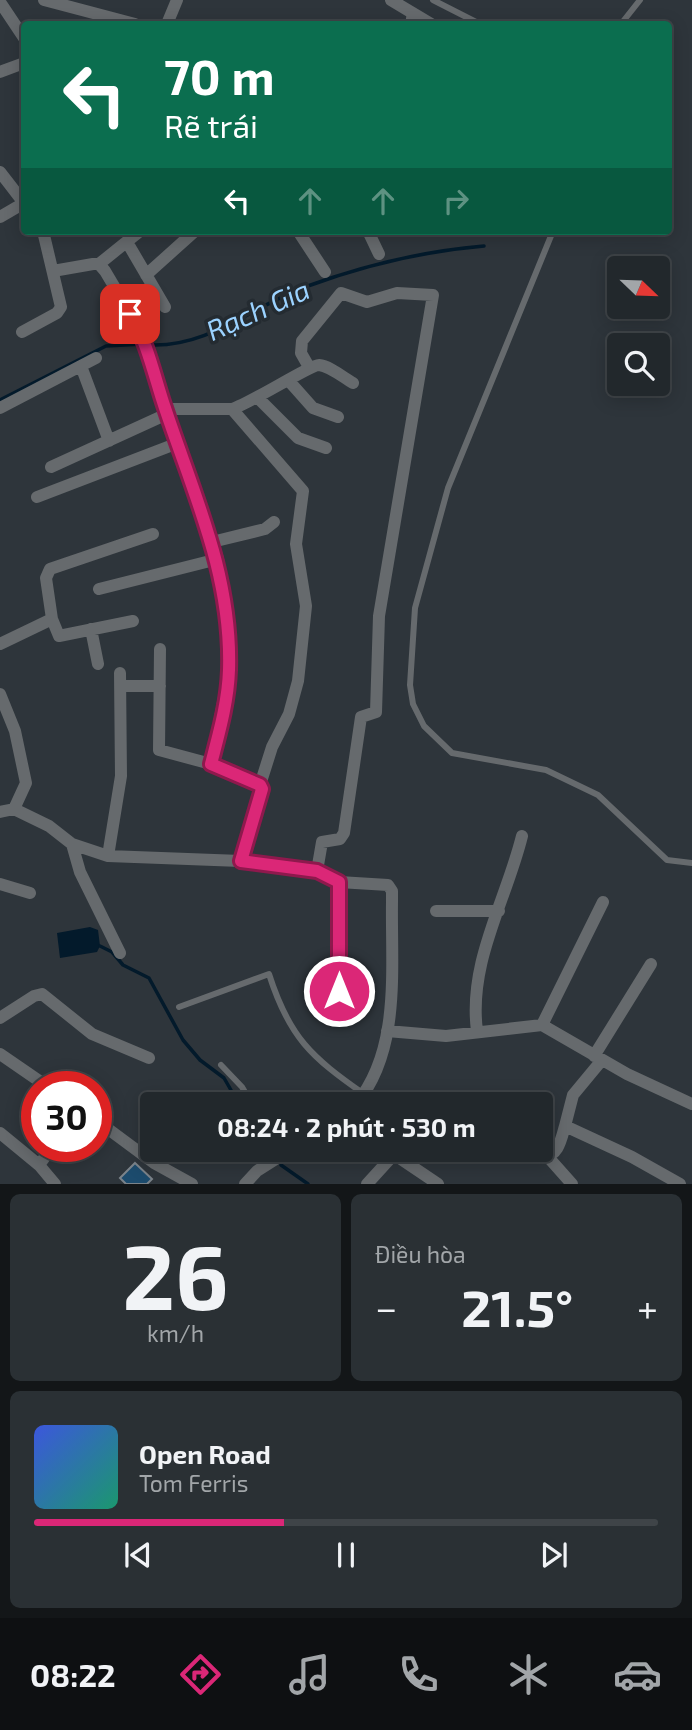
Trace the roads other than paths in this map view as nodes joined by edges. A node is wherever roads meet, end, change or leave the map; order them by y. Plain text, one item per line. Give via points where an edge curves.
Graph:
1 (44, 0) edge
2 (177, 0) edge
3 (391, 0) edge
4 (433, 0) edge
5 (640, 0) edge
6 (0, 2) edge
7 (409, 19) edge
8 (124, 21) edge
9 (168, 21) edge
10 (474, 21) edge
11 (623, 21) edge
12 (21, 34) edge
13 (21, 64) edge
14 (0, 72) edge
15 (0, 172) edge
16 (21, 199) edge
17 (21, 205) edge
18 (0, 217) edge
19 (44, 235) edge
20 (135, 235) edge
21 (191, 235) edge
22 (301, 235) edge
23 (370, 235) edge
24 (551, 235) edge
25 (127, 242) junction
26 (379, 254) dead end
27 (99, 264) junction
28 (53, 271) junction
29 (326, 272) dead end
30 (146, 275) junction
31 (165, 307) dead end
32 (22, 332) dead end
33 (96, 358) dead end
34 (81, 366) junction
35 (309, 367) junction
36 (289, 381) junction
37 (353, 383) dead end
38 (258, 398) junction
39 (0, 408) edge
40 (232, 409) junction
41 (166, 412) junction
42 (338, 417) dead end
43 (109, 441) junction
44 (178, 443) junction
45 (326, 448) dead end
46 (51, 467) dead end
47 (37, 497) dead end
48 (274, 522) dead end
49 (153, 534) dead end
50 (212, 542) junction
51 (218, 559) junction
52 (99, 589) dead end
53 (52, 619) junction
54 (133, 621) dead end
55 (91, 629) junction
56 (0, 644) edge
57 (160, 649) dead end
58 (98, 664) dead end
59 (160, 686) junction
60 (0, 694) edge
61 (211, 764) junction
62 (260, 785) junction
63 (14, 809) junction
64 (0, 812) edge
65 (522, 836) dead end
66 (72, 844) junction
67 (108, 856) junction
68 (241, 861) junction
69 (692, 863) edge
70 (317, 871) junction
71 (339, 882) junction
72 (0, 884) edge
73 (30, 893) dead end
74 (603, 902) dead end
75 (436, 911) dead end
76 (499, 911) junction
77 (120, 953) dead end
78 (651, 964) dead end
79 (339, 991) dead end
80 (179, 1007) dead end
81 (0, 1018) edge
82 (542, 1025) junction
83 (387, 1031) junction
84 (477, 1031) junction
85 (0, 1054) edge
86 (149, 1058) dead end
87 (598, 1058) junction
88 (221, 1065) dead end
89 (25, 1071) edge
90 (245, 1092) edge
91 (353, 1092) edge
92 (364, 1092) edge
93 (691, 1102) edge
94 (565, 1126) junction
95 (112, 1132) edge
96 (0, 1133) edge
97 (553, 1153) edge
98 (41, 1162) edge
99 (270, 1162) edge
100 (387, 1162) edge
101 (408, 1162) edge
102 (551, 1162) edge
103 (39, 1165) junction
104 (563, 1181) edge
105 (55, 1184) edge
106 (192, 1184) edge
107 (244, 1184) edge
108 (366, 1184) edge
109 (438, 1184) edge
110 (680, 1184) edge

1 - 8 street
2 - 9 street
3 - 7 street
4 - 10 lane
5 - 11 lane
6 - 12 street
13 - 14 street
15 - 16 street
17 - 18 street
19 - 28 street
20 - 25 street
21 - 30 street
22 - 29 street
23 - 26 street
24 - 69 lane via 448,488 415,608 413,704 424,726 452,754 546,770 597,795 667,860
25 - 27 street
25 - 30 street
27 - 28 street
27 - 41 street via 143,335
28 - 32 street via 61,307
30 - 31 street
33 - 34 street
34 - 39 street
34 - 43 street
35 - 36 street
35 - 37 street via 323,366
35 - 70 street via 301,353 302,341 341,293 367,302 397,293 433,295 379,616 376,712 360,717 344,833 340,839 322,842
36 - 38 street
36 - 42 street via 313,408
38 - 40 street
38 - 45 street via 298,438
40 - 41 street
40 - 62 street via 303,491 296,544 306,606 298,681
41 - 43 street
41 - 44 street
43 - 46 street
44 - 47 street
44 - 50 street
48 - 50 street via 265,529
49 - 53 street via 50,569 46,578
50 - 51 street
51 - 52 street
51 - 61 street via 229,619 229,672
53 - 55 street via 59,636
53 - 56 street
54 - 55 street
55 - 58 street
57 - 59 street
59 - 61 street via 160,752
59 - 67 street via 121,679 121,776
60 - 63 street via 15,731 26,783
61 - 62 street
62 - 68 street via 262,794
63 - 64 street
63 - 66 street via 49,826
65 - 76 street
66 - 67 street
66 - 77 street via 80,872
67 - 68 street
68 - 70 street
70 - 71 street
71 - 79 street
71 - 83 street via 379,882 392,891
72 - 73 street
74 - 82 street
75 - 76 street
76 - 84 street via 475,982
78 - 87 street
80 - 91 lane via 270,974 282,1014 297,1038
81 - 86 street via 42,994 92,1034
82 - 84 street
82 - 87 street
83 - 84 street via 446,1036
83 - 92 street via 374,1076
85 - 89 street
87 - 93 street
87 - 94 street via 573,1095
88 - 90 lane
94 - 97 street
94 - 110 street
95 - 106 street
96 - 103 street
98 - 103 street
99 - 107 street
100 - 108 street
101 - 109 street
102 - 104 street
103 - 105 street

